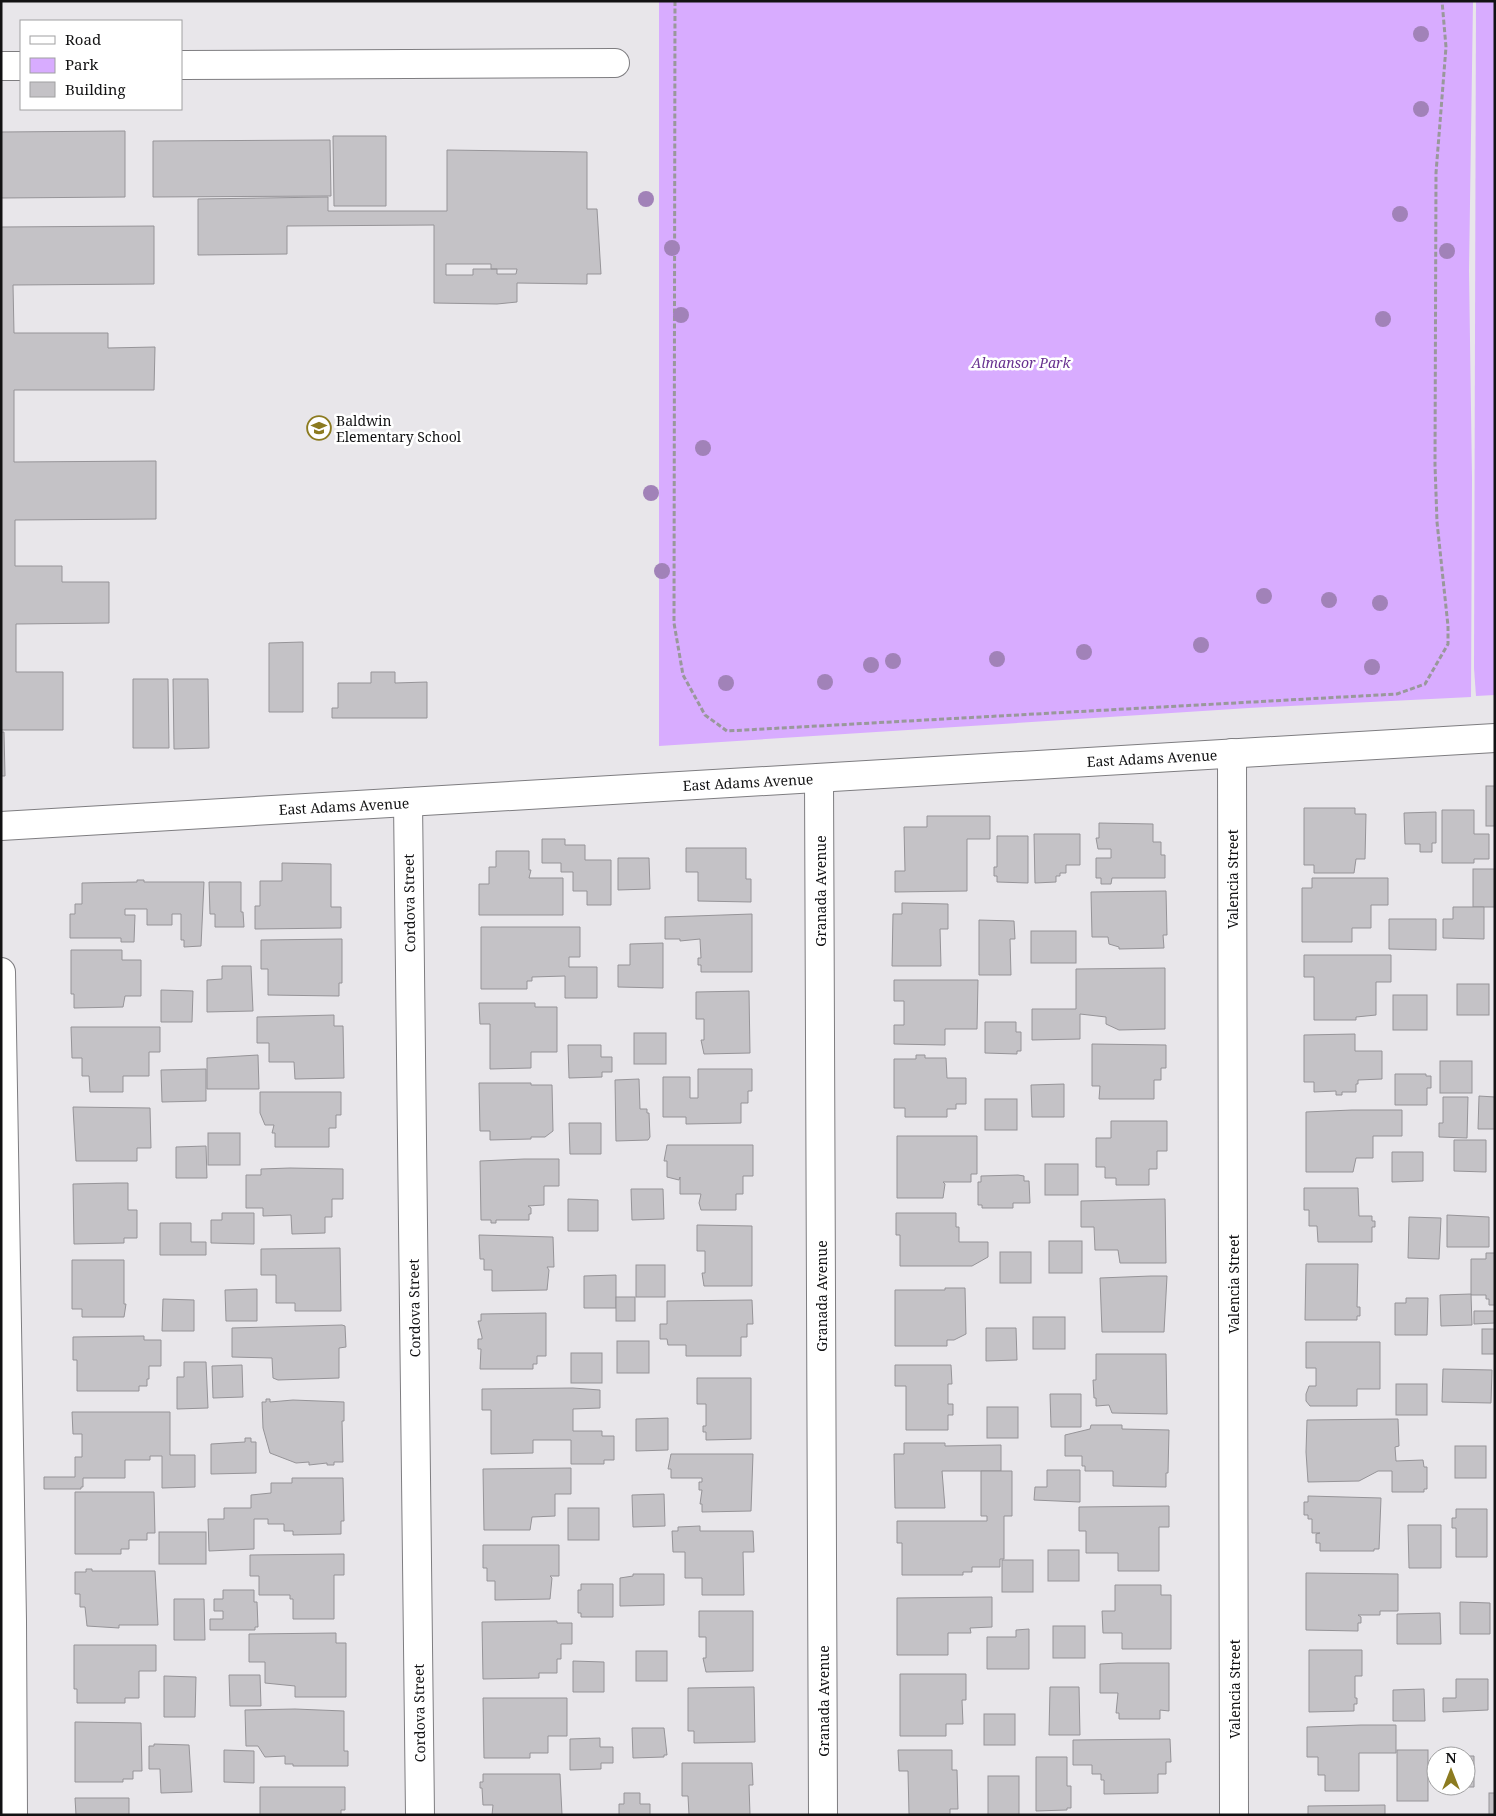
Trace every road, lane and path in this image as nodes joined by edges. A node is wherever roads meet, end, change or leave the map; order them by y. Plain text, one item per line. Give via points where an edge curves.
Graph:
1 (675, 1) edge
2 (1442, 1) edge
3 (615, 63) dead end
4 (182, 65) edge
5 (1, 66) edge
6 (20, 66) edge
7 (1495, 738) edge
8 (1232, 753) junction
9 (819, 778) junction
10 (408, 802) junction
11 (1, 826) edge
12 (1, 972) edge
13 (7, 1621) edge
14 (13, 1815) edge
15 (420, 1815) edge
16 (823, 1815) edge
17 (1234, 1815) edge

1 - 2 path via 674,623 683,675 705,714 727,731 1397,694 1425,684 1448,644 1435,465 1436,173 1446,47
3 - 4 street
5 - 6 street
7 - 8 street, East Adams Avenue
8 - 9 street, East Adams Avenue
8 - 17 street, Valencia Street
9 - 10 street, East Adams Avenue
9 - 16 street, Granada Avenue
10 - 11 street, East Adams Avenue
10 - 15 street, Cordova Street
12 - 13 street
13 - 14 street

